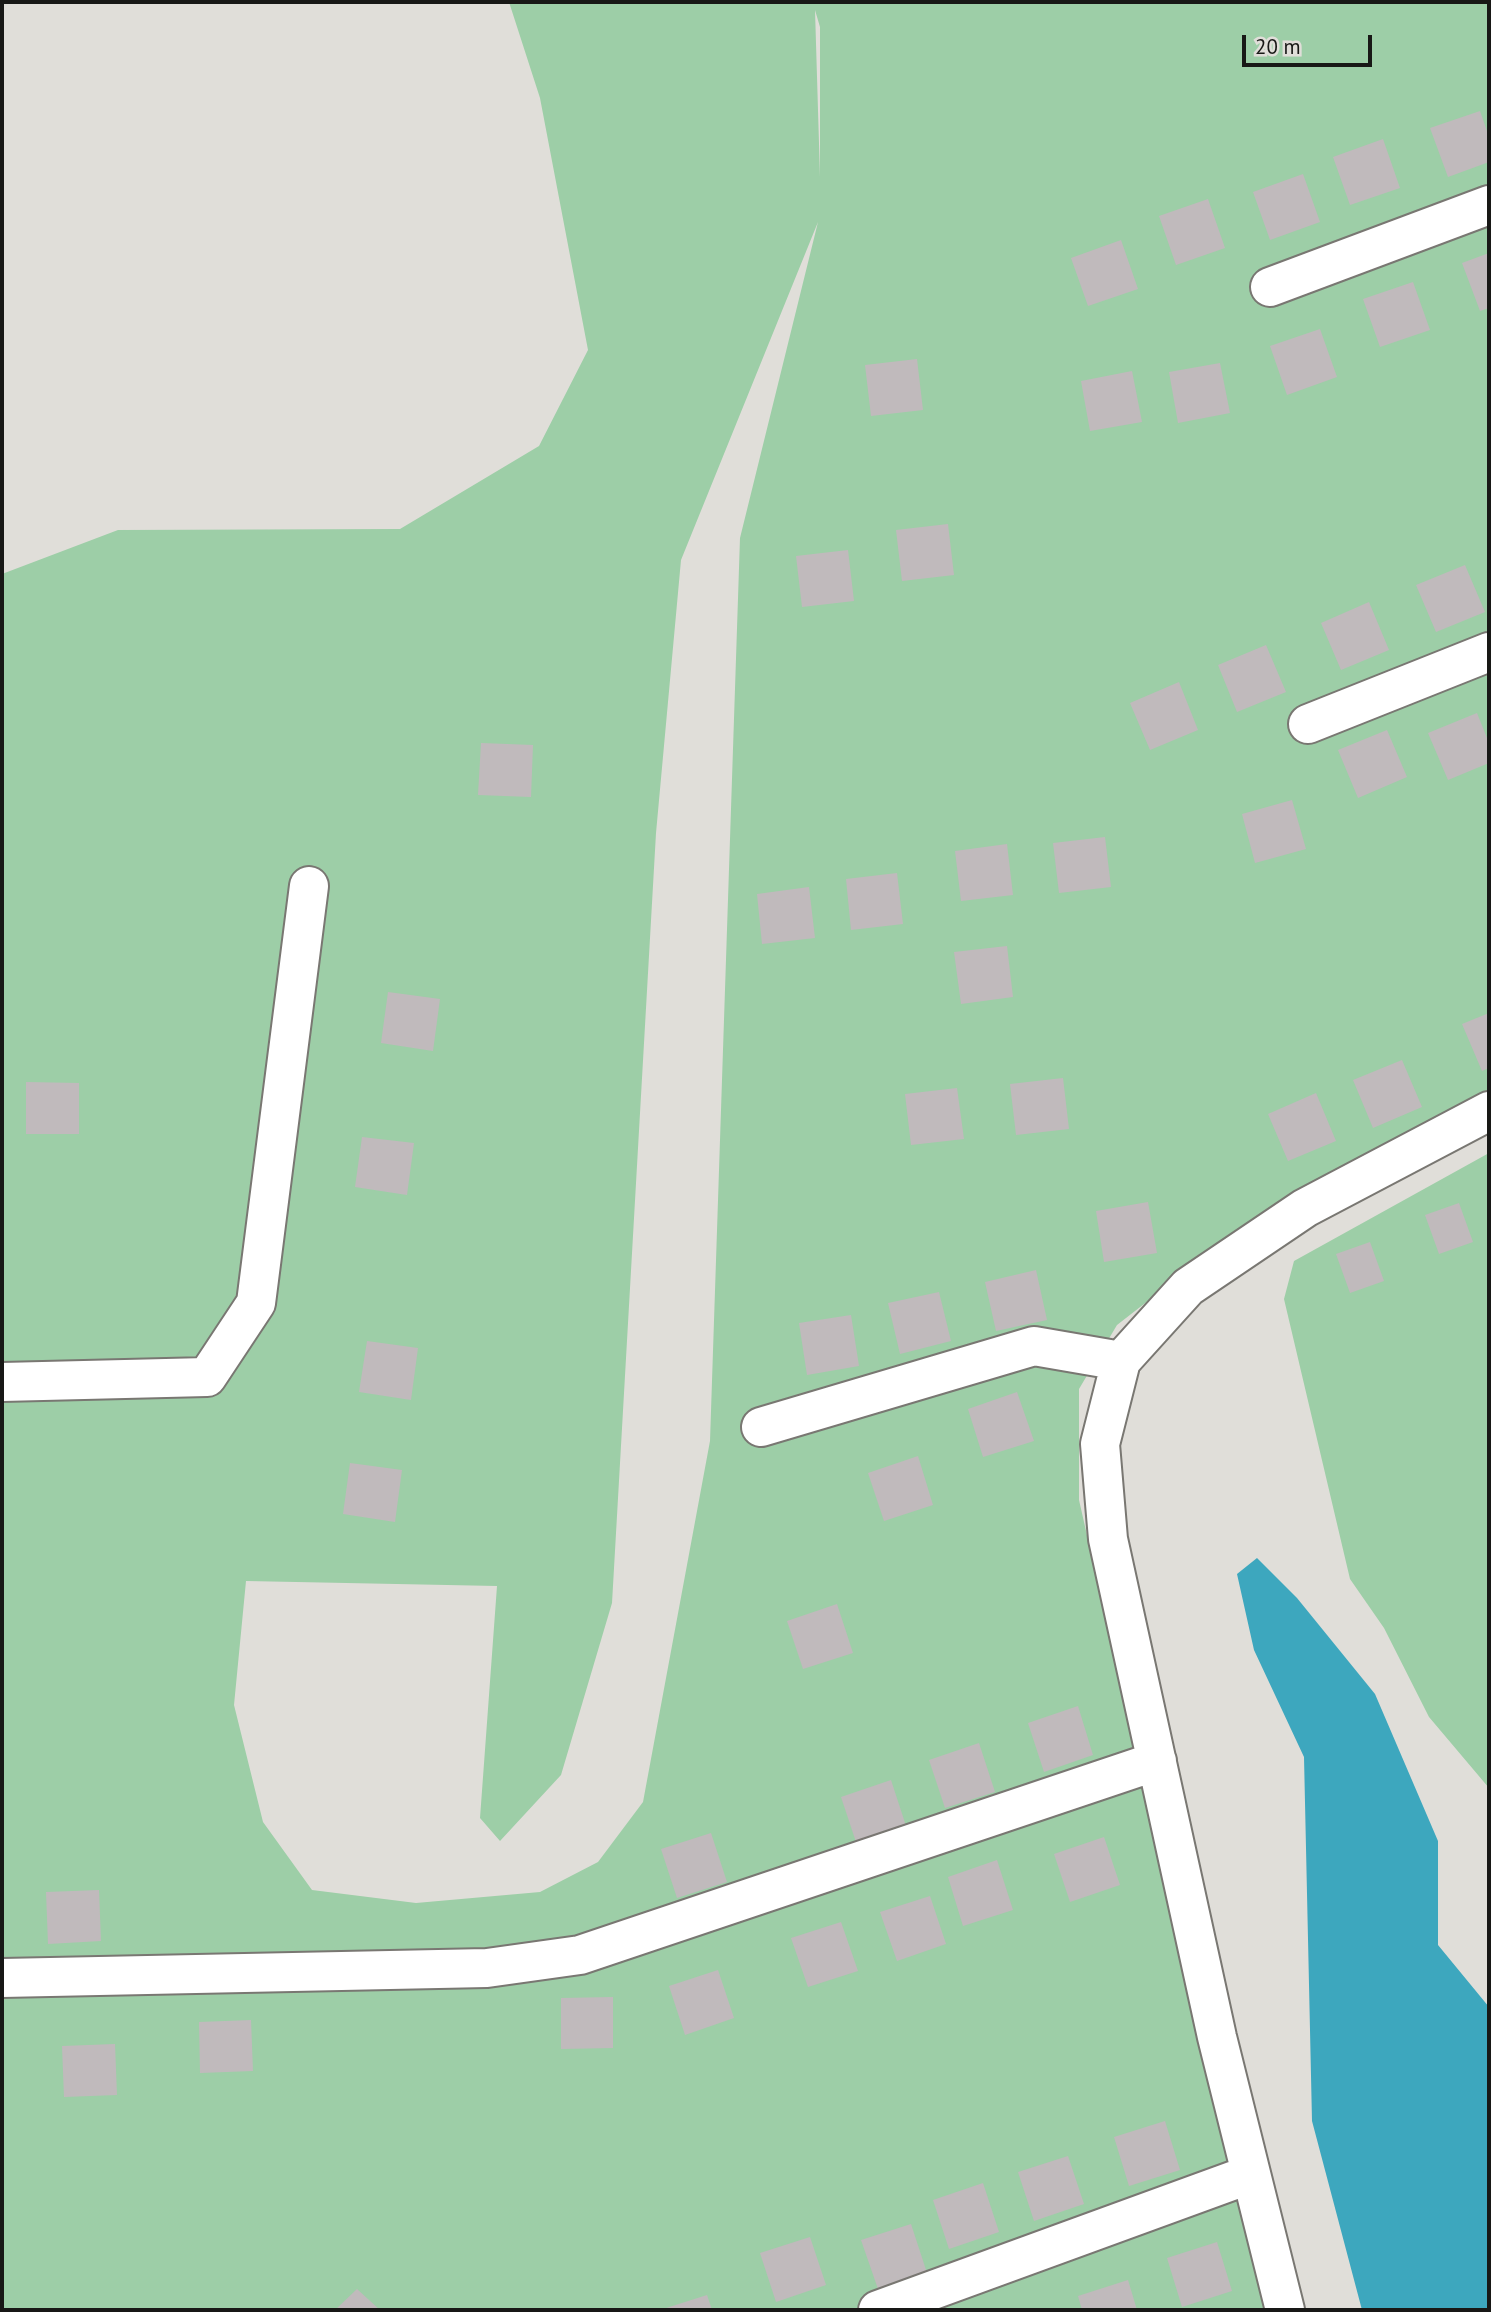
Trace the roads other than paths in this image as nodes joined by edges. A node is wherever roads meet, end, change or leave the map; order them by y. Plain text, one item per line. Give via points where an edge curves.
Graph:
1 (1489, 205) edge
2 (1270, 287) dead end
3 (1489, 652) edge
4 (1308, 724) dead end
5 (309, 886) dead end
6 (1489, 1111) edge
7 (1121, 1361) junction
8 (2, 1382) edge
9 (761, 1427) dead end
10 (1157, 1761) junction
11 (2, 1978) edge
12 (1251, 2174) junction
13 (878, 2310) edge
14 (1285, 2310) edge

1 - 2 street
3 - 4 street
5 - 8 street via 256,1303 207,1377
6 - 7 street via 1305,1208 1220,1265 1188,1287
7 - 9 street via 1034,1346
7 - 10 street via 1100,1444 1108,1539
10 - 11 street via 580,1955 488,1968
10 - 12 street
12 - 13 street
12 - 14 street

